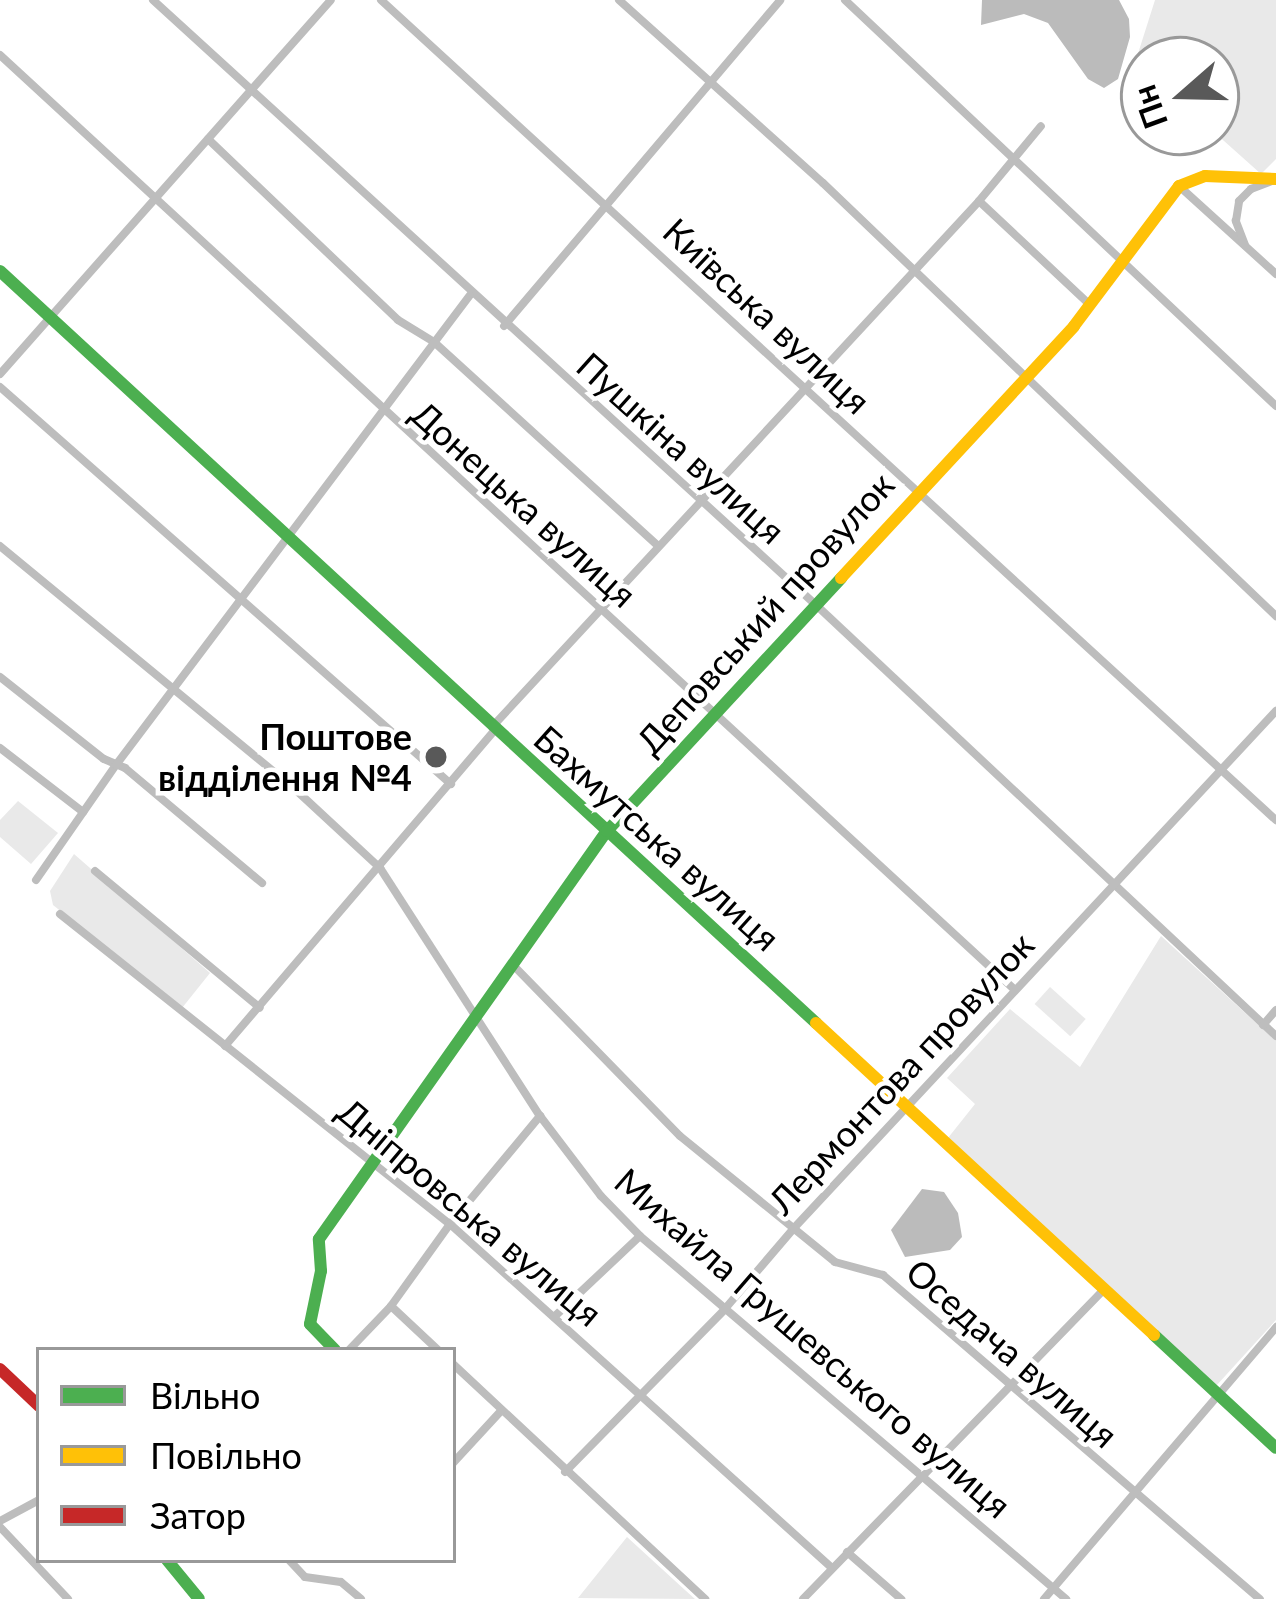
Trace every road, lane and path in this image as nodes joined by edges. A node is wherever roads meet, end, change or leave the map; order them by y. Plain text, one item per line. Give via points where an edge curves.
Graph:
1 (153, 0) edge
2 (331, 0) edge
3 (381, 0) edge
4 (619, 0) edge
5 (780, 0) edge
6 (845, 0) edge
7 (0, 55) edge
8 (709, 83) junction
9 (253, 89) junction
10 (1041, 127) dead end
11 (208, 139) junction
12 (1013, 163) junction
13 (1276, 179) edge
14 (1179, 186) junction
15 (156, 198) junction
16 (979, 201) junction
17 (607, 205) junction
18 (1246, 246) junction
19 (1121, 263) junction
20 (0, 271) edge
21 (915, 271) junction
22 (1276, 274) edge
23 (470, 295) junction
24 (1090, 304) junction
25 (50, 316) junction
26 (504, 326) junction
27 (434, 342) junction
28 (0, 374) edge
29 (1026, 375) junction
30 (0, 387) edge
31 (804, 390) junction
32 (1276, 406) edge
33 (381, 410) junction
34 (918, 489) junction
35 (699, 500) junction
36 (289, 536) junction
37 (657, 545) junction
38 (0, 547) edge
39 (239, 603) junction
40 (815, 604) junction
41 (600, 609) junction
42 (1276, 616) edge
43 (0, 677) edge
44 (174, 690) junction
45 (1276, 711) edge
46 (713, 715) junction
47 (493, 730) junction
48 (0, 748) edge
49 (116, 765) junction
50 (1223, 771) junction
51 (451, 784) junction
52 (83, 812) junction
53 (1276, 820) edge
54 (607, 831) junction
55 (380, 868) junction
56 (95, 871) dead end
57 (36, 880) dead end
58 (262, 883) dead end
59 (1113, 884) junction
60 (60, 914) dead end
61 (513, 965) junction
62 (1015, 990) junction
63 (260, 1008) junction
64 (1276, 1010) edge
65 (476, 1018) junction
66 (1263, 1024) junction
67 (1276, 1036) edge
68 (225, 1046) junction
69 (908, 1108) junction
70 (539, 1116) junction
71 (376, 1164) junction
72 (450, 1224) junction
73 (794, 1228) junction
74 (640, 1236) junction
75 (1104, 1289) junction
76 (391, 1306) junction
77 (724, 1310) junction
78 (554, 1317) junction
79 (1276, 1327) edge
80 (332, 1347) edge
81 (353, 1347) edge
82 (435, 1347) edge
83 (456, 1367) edge
84 (0, 1370) edge
85 (1011, 1386) junction
86 (1217, 1393) junction
87 (642, 1395) junction
88 (36, 1403) edge
89 (501, 1411) junction
90 (1276, 1448) edge
91 (456, 1460) edge
92 (566, 1472) junction
93 (919, 1476) junction
94 (1133, 1493) junction
95 (36, 1502) edge
96 (0, 1524) edge
97 (848, 1552) junction
98 (36, 1562) edge
99 (37, 1563) edge
100 (169, 1563) edge
101 (292, 1563) edge
102 (832, 1568) junction
103 (60, 1588) junction
104 (1054, 1588) junction
105 (48, 1599) edge
106 (68, 1599) edge
107 (199, 1599) edge
108 (361, 1599) edge
109 (705, 1599) edge
110 (803, 1599) edge
111 (901, 1599) edge
112 (1044, 1599) edge
113 (1066, 1599) edge
114 (1260, 1599) edge

1 - 9 street, Пушкіна вулиця
2 - 9 street
3 - 17 street, Київська вулиця
4 - 8 street
5 - 8 street
6 - 12 street
7 - 15 street, Донецька вулиця
8 - 17 street
8 - 21 street
9 - 11 street
9 - 23 street, Пушкіна вулиця
10 - 12 street
11 - 15 street
11 - 27 street via 398,320
12 - 16 street
12 - 19 street
13 - 14 street via 1205,176
13 - 18 street via 1239,202
14 - 18 street
14 - 19 street, Деповський провулок
15 - 25 street
15 - 33 street, Донецька вулиця
16 - 21 street
16 - 24 street
17 - 26 street
17 - 31 street, Київська вулиця
18 - 22 street
19 - 24 street, Деповський провулок
19 - 32 street
20 - 25 street, Бахмутська вулиця
21 - 29 street
21 - 31 street
23 - 26 street, Пушкіна вулиця
23 - 27 street
24 - 29 street, Деповський провулок
25 - 28 street
25 - 36 street, Бахмутська вулиця
26 - 35 street, Пушкіна вулиця
27 - 33 street
27 - 37 street
29 - 34 street, Деповський провулок
29 - 42 street
30 - 39 street
31 - 34 street, Київська вулиця
31 - 35 street
33 - 36 street
33 - 41 street, Донецька вулиця
34 - 40 street, Деповський провулок
34 - 50 street, Київська вулиця
35 - 37 street
35 - 40 street, Пушкіна вулиця
36 - 39 street
36 - 47 street, Бахмутська вулиця
37 - 41 street
38 - 44 street, Михайла Грушевського вулиця
39 - 44 street
39 - 51 street
40 - 46 street, Деповський провулок
40 - 59 street, Пушкіна вулиця
41 - 46 street, Донецька вулиця
41 - 47 street
43 - 49 street
44 - 49 street
44 - 55 street, Михайла Грушевського вулиця
45 - 50 street, Лермонтова провулок
46 - 54 street, Деповський провулок
46 - 62 street, Донецька вулиця
47 - 51 street
47 - 54 street, Бахмутська вулиця
48 - 52 street
49 - 52 street
49 - 58 street
50 - 53 street, Київська вулиця
50 - 59 street, Лермонтова провулок
51 - 55 street
52 - 57 street
54 - 61 street, Деповський провулок
54 - 69 street, Бахмутська вулиця
55 - 63 street
55 - 65 street, Михайла Грушевського вулиця
56 - 63 street
59 - 62 street, Лермонтова провулок
59 - 66 street, Пушкіна вулиця
60 - 68 street, Дніпровська вулиця
61 - 65 street, Деповський провулок
61 - 73 street, Оседача вулиця via 680,1136
62 - 69 street, Лермонтова провулок
63 - 68 street
64 - 66 street
65 - 70 street, Михайла Грушевського вулиця
65 - 71 street, Деповський провулок
66 - 67 street, Пушкіна вулиця
68 - 71 street, Дніпровська вулиця
69 - 73 street, Лермонтова провулок
69 - 75 street, Бахмутська вулиця
70 - 72 street
70 - 74 street, Михайла Грушевського вулиця
71 - 72 street, Дніпровська вулиця
71 - 80 street, Деповський провулок via 319,1239 310,1324
72 - 76 street
72 - 78 street, Дніпровська вулиця
73 - 77 street, Лермонтова провулок
73 - 85 street, Оседача вулиця via 835,1262 883,1275
74 - 77 street, Михайла Грушевського вулиця
74 - 78 street
75 - 85 street
75 - 86 street, Бахмутська вулиця
76 - 81 street
76 - 82 street
77 - 87 street, Лермонтова провулок
77 - 93 street, Михайла Грушевського вулиця
78 - 87 street, Дніпровська вулиця
79 - 86 street
83 - 89 street
84 - 88 street
85 - 93 street
85 - 94 street, Оседача вулиця
86 - 90 street, Бахмутська вулиця
86 - 94 street
87 - 92 street, Лермонтова провулок
87 - 102 street, Дніпровська вулиця
89 - 91 street
89 - 92 street
92 - 109 street
93 - 97 street
93 - 104 street, Михайла Грушевського вулиця
94 - 104 street
94 - 114 street, Оседача вулиця
95 - 96 street
96 - 98 street
97 - 102 street
97 - 111 street
99 - 103 street
100 - 107 street
101 - 108 street via 304,1577 341,1582
102 - 110 street
103 - 105 street
103 - 106 street
104 - 112 street
104 - 113 street, Михайла Грушевського вулиця

